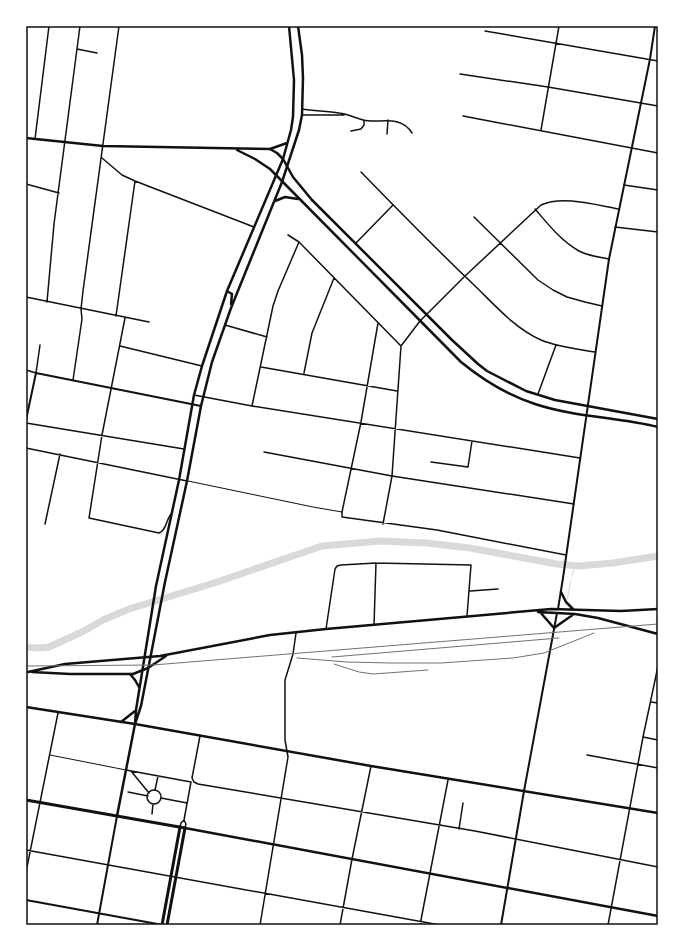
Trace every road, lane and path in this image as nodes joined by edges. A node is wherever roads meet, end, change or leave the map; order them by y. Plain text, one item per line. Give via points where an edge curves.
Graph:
1 (49, 26) edge
2 (80, 26) edge
3 (119, 26) edge
4 (289, 26) edge
5 (298, 26) edge
6 (559, 26) edge
7 (655, 26) edge
8 (484, 31) dead end
9 (555, 43) junction
10 (77, 49) junction
11 (97, 53) dead end
12 (650, 59) junction
13 (658, 61) edge
14 (460, 74) dead end
15 (548, 87) junction
16 (641, 103) junction
17 (658, 106) edge
18 (302, 109) junction
19 (345, 114) junction
20 (302, 115) junction
21 (463, 116) dead end
22 (364, 120) junction
23 (388, 120) junction
24 (541, 130) junction
25 (351, 131) dead end
26 (412, 133) dead end
27 (387, 134) dead end
28 (26, 138) edge
29 (35, 139) junction
30 (66, 142) junction
31 (288, 143) junction
32 (103, 146) junction
33 (631, 147) junction
34 (235, 149) junction
35 (270, 149) junction
36 (658, 153) edge
37 (102, 158) junction
38 (282, 159) junction
39 (287, 166) junction
40 (361, 172) dead end
41 (275, 175) junction
42 (135, 181) junction
43 (282, 182) junction
44 (26, 184) edge
45 (623, 185) junction
46 (658, 190) edge
47 (59, 193) junction
48 (298, 199) junction
49 (274, 201) junction
50 (393, 205) junction
51 (535, 209) junction
52 (619, 209) junction
53 (474, 217) dead end
54 (615, 227) junction
55 (254, 228) junction
56 (658, 232) edge
57 (288, 235) dead end
58 (298, 242) junction
59 (499, 243) junction
60 (356, 244) junction
61 (609, 259) junction
62 (465, 276) junction
63 (334, 278) junction
64 (228, 291) junction
65 (26, 297) edge
66 (46, 302) junction
67 (602, 306) junction
68 (231, 308) junction
69 (81, 309) junction
70 (426, 315) junction
71 (116, 316) junction
72 (126, 318) junction
73 (420, 321) junction
74 (149, 322) dead end
75 (378, 323) junction
76 (225, 325) junction
77 (267, 337) junction
78 (40, 345) dead end
79 (556, 345) junction
80 (120, 346) junction
81 (401, 346) junction
82 (596, 352) junction
83 (202, 366) junction
84 (260, 367) junction
85 (26, 370) edge
86 (36, 373) junction
87 (304, 374) junction
88 (73, 380) junction
89 (367, 385) junction
90 (112, 388) junction
91 (397, 391) junction
92 (194, 395) junction
93 (537, 395) junction
94 (203, 396) junction
95 (192, 405) junction
96 (201, 406) junction
97 (252, 406) junction
98 (588, 406) junction
99 (587, 415) junction
100 (658, 419) edge
101 (26, 420) edge
102 (361, 422) junction
103 (26, 423) edge
104 (658, 427) edge
105 (396, 428) junction
106 (102, 435) junction
107 (472, 441) junction
108 (26, 448) edge
109 (184, 449) junction
110 (264, 452) dead end
111 (60, 454) junction
112 (580, 458) junction
113 (98, 462) junction
114 (431, 462) dead end
115 (351, 469) junction
116 (392, 476) junction
117 (179, 480) junction
118 (187, 481) junction
119 (574, 504) junction
120 (342, 512) junction
121 (172, 514) junction
122 (45, 524) dead end
123 (383, 524) junction
124 (566, 555) junction
125 (376, 563) junction
126 (498, 589) dead end
127 (470, 591) junction
128 (561, 592) junction
129 (558, 608) junction
130 (573, 609) junction
131 (658, 609) edge
132 (532, 611) junction
133 (540, 612) junction
134 (557, 612) junction
135 (575, 614) junction
136 (467, 617) junction
137 (374, 625) junction
138 (554, 628) junction
139 (326, 629) junction
140 (296, 633) junction
141 (658, 634) edge
142 (167, 655) junction
143 (144, 656) junction
144 (150, 656) junction
145 (658, 666) edge
146 (148, 668) junction
147 (142, 670) junction
148 (27, 671) edge
149 (130, 674) junction
150 (139, 688) junction
151 (651, 702) junction
152 (658, 703) edge
153 (26, 707) edge
154 (136, 710) junction
155 (58, 713) junction
156 (121, 722) junction
157 (135, 724) junction
158 (200, 736) junction
159 (643, 737) junction
160 (658, 740) edge
161 (288, 751) junction
162 (49, 755) junction
163 (587, 755) dead end
164 (638, 765) junction
165 (370, 766) junction
166 (658, 768) edge
167 (126, 770) junction
168 (131, 771) junction
169 (158, 776) junction
170 (448, 779) junction
171 (155, 790) junction
172 (524, 791) junction
173 (128, 792) dead end
174 (149, 792) junction
175 (148, 796) junction
176 (161, 798) junction
177 (282, 799) junction
178 (26, 800) edge
179 (39, 803) junction
180 (187, 803) junction
181 (463, 803) dead end
182 (153, 804) junction
183 (630, 809) junction
184 (360, 812) junction
185 (658, 813) edge
186 (152, 814) dead end
187 (117, 816) junction
188 (184, 820) junction
189 (440, 825) junction
190 (180, 827) junction
191 (185, 828) junction
192 (459, 828) junction
193 (516, 840) junction
194 (275, 844) junction
195 (26, 850) edge
196 (29, 851) junction
197 (352, 859) junction
198 (620, 860) junction
199 (108, 865) junction
200 (658, 867) edge
201 (26, 872) edge
202 (430, 873) junction
203 (170, 877) junction
204 (175, 878) junction
205 (507, 888) junction
206 (266, 894) junction
207 (26, 900) edge
208 (343, 908) junction
209 (611, 908) junction
210 (99, 914) junction
211 (658, 916) edge
212 (420, 921) junction
213 (97, 925) edge
214 (162, 925) edge
215 (167, 925) edge
216 (260, 925) edge
217 (340, 925) edge
218 (420, 925) edge
219 (440, 925) edge
220 (501, 925) edge
221 (608, 925) edge

1 - 29 street
2 - 10 street
3 - 32 street
4 - 31 main road via 294,80 293,117
5 - 18 main road via 302,55
6 - 9 street
7 - 12 street
8 - 9 street
9 - 12 street
9 - 15 street
10 - 11 street
10 - 30 street
12 - 13 street
12 - 16 street
14 - 15 street
15 - 16 street
15 - 24 street
16 - 17 street
16 - 33 street
18 - 19 street
18 - 20 main road
19 - 20 street
19 - 22 street
20 - 39 main road
21 - 24 street
22 - 23 street
22 - 25 street via 361,129
23 - 26 street via 401,123
23 - 27 street
24 - 33 street
28 - 29 main road
29 - 30 main road
30 - 32 main road
30 - 47 street
31 - 35 main road
31 - 38 main road
32 - 34 main road
32 - 37 street
33 - 36 street
33 - 45 street
34 - 35 main road
34 - 41 main road via 262,163
35 - 38 main road
37 - 42 street via 122,175
37 - 69 street
38 - 39 main road
38 - 41 main road
39 - 43 main road
39 - 60 main road via 312,200
40 - 50 street
41 - 43 main road
41 - 55 main road
42 - 55 street
42 - 71 street
43 - 48 main road
43 - 49 main road
44 - 47 street
45 - 46 street
45 - 52 street
47 - 66 street
48 - 49 main road via 285,197
48 - 73 main road
49 - 68 main road
50 - 60 street
50 - 62 street
51 - 52 street via 548,202 557,201
51 - 59 street
51 - 61 street via 571,246 592,256
52 - 54 street
53 - 59 street
54 - 56 street
54 - 61 street
55 - 64 main road
57 - 58 street
58 - 63 street
58 - 77 street via 273,306
59 - 62 street
59 - 67 street via 538,280 553,290 567,297
60 - 70 main road
61 - 67 street
62 - 70 street
62 - 79 street via 513,322 536,337
63 - 75 street
63 - 87 street via 312,332
64 - 68 main road via 232,296
64 - 83 main road
65 - 66 street
66 - 69 street
67 - 82 street
68 - 76 main road
69 - 71 street
69 - 88 street via 82,319
70 - 73 street
70 - 93 main road via 487,371
71 - 72 street
72 - 74 street
72 - 80 street
73 - 81 street
73 - 99 main road via 462,363 502,390 536,404
75 - 81 street
75 - 89 street
76 - 77 street
76 - 94 main road
77 - 84 street
78 - 86 street
79 - 82 street
79 - 93 street
80 - 83 street
80 - 90 street
81 - 91 street
82 - 98 street
83 - 92 main road
84 - 87 street
84 - 97 street
85 - 86 street
86 - 88 street
86 - 101 street
87 - 89 street
88 - 90 street
89 - 91 street
89 - 102 street
90 - 95 street
90 - 106 street
91 - 105 street
92 - 94 street
92 - 95 main road
93 - 98 main road
94 - 96 main road
94 - 97 street
95 - 96 street
95 - 109 main road
96 - 118 main road
97 - 102 street
98 - 99 street
98 - 100 main road
99 - 104 main road
99 - 112 street
102 - 105 street
102 - 115 street
103 - 106 street
105 - 107 street
105 - 116 street
106 - 109 street
106 - 113 street
107 - 112 street
107 - 114 street via 468,467
108 - 111 street
109 - 117 main road
110 - 115 street
111 - 113 street
111 - 122 street
112 - 119 street
113 - 117 street
113 - 121 street via 88,518 159,533 164,530
115 - 116 street
115 - 120 street
116 - 119 street
116 - 123 street
117 - 118 street
117 - 121 main road
118 - 120 lane
118 - 144 main road
119 - 124 street
120 - 123 street via 342,517
121 - 143 main road
123 - 124 street via 437,530
124 - 128 street
125 - 127 street via 470,565
125 - 137 street
125 - 139 street via 337,566
126 - 127 street
127 - 136 street
128 - 129 street
128 - 130 main road via 564,600
129 - 130 main road
129 - 132 main road
129 - 134 street
130 - 131 main road
132 - 133 main road
132 - 136 main road
133 - 134 main road
133 - 138 main road
134 - 135 main road
134 - 138 street
135 - 138 main road
135 - 141 main road via 611,620
136 - 137 main road
137 - 139 main road
138 - 172 street
139 - 140 main road
140 - 142 main road via 270,635
140 - 161 street via 285,680 285,740
142 - 144 main road
142 - 146 main road
143 - 144 main road
143 - 147 main road
143 - 148 main road
144 - 146 main road
145 - 151 street
146 - 147 main road
146 - 157 main road
147 - 149 main road
147 - 150 main road
148 - 149 main road
149 - 150 main road
150 - 154 main road
151 - 152 street
151 - 159 street
153 - 155 main road
154 - 156 main road
154 - 157 main road
155 - 156 main road
155 - 162 street
156 - 157 main road
157 - 158 main road
157 - 167 main road
158 - 161 main road
158 - 177 street via 192,780 198,784
159 - 160 street
159 - 164 street
161 - 165 main road
161 - 177 street
162 - 167 lane
162 - 179 street
163 - 164 street
164 - 166 street
164 - 183 street
165 - 170 main road
165 - 184 street
167 - 168 street
167 - 187 main road
168 - 169 street
168 - 174 street
169 - 171 street
169 - 180 street via 191,782
170 - 172 main road
170 - 189 street
171 - 174 street
171 - 176 street via 160,793
172 - 183 main road
172 - 193 street
173 - 175 street
174 - 175 street
175 - 182 street
176 - 180 street
176 - 182 street via 158,803
177 - 184 street
177 - 194 street
178 - 179 highway
179 - 187 highway
179 - 196 street
180 - 188 street
181 - 192 street
182 - 186 street
183 - 185 main road
183 - 198 street
184 - 189 street
184 - 197 street
187 - 190 highway
187 - 199 street
188 - 190 street
188 - 191 street
189 - 192 street
189 - 202 street
190 - 191 highway
190 - 203 highway
191 - 194 main road
191 - 204 highway
192 - 193 street
193 - 198 street
193 - 205 street
194 - 197 main road
194 - 206 street
195 - 196 street
196 - 199 street
196 - 201 street
197 - 202 main road
197 - 208 street
198 - 200 street
198 - 209 street
199 - 203 street
199 - 210 street
202 - 205 main road
202 - 212 street
203 - 204 street
203 - 214 highway
204 - 206 street
204 - 215 highway
205 - 209 main road
205 - 220 street
206 - 208 street
206 - 216 street
207 - 210 street
208 - 212 street
208 - 217 street
209 - 211 main road
209 - 221 street
210 - 213 street
210 - 214 street
212 - 218 street
212 - 219 street

